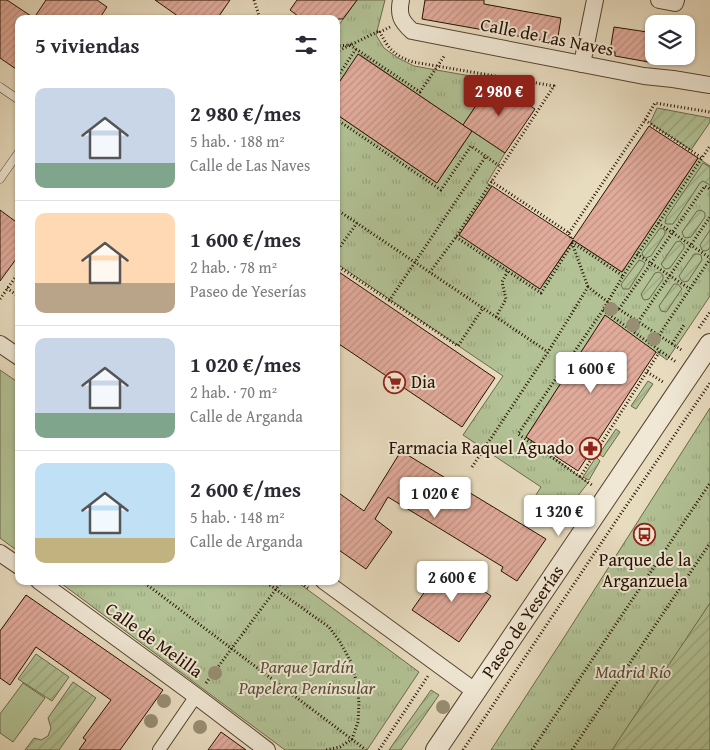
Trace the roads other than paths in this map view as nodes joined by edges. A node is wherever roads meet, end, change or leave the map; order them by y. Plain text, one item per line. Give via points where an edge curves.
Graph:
1 (401, 0) edge
2 (595, 0) edge
3 (659, 0) edge
4 (676, 0) edge
5 (582, 64) junction
6 (710, 85) edge
7 (0, 87) edge
8 (15, 97) edge
9 (15, 158) edge
10 (0, 179) edge
11 (0, 344) edge
12 (710, 344) edge
13 (15, 355) edge
14 (1, 556) edge
15 (15, 564) edge
16 (44, 585) edge
17 (329, 585) edge
18 (476, 692) junction
19 (196, 696) junction
20 (159, 750) edge
21 (266, 750) edge
22 (436, 750) edge

1 - 5 street, Calle de Las Naves via 400,13 404,24 412,31
2 - 5 street
3 - 4 street via 675,3
5 - 6 street, Calle de Las Naves
7 - 8 lane
9 - 10 lane
11 - 13 street
12 - 18 street, Paseo de Yeserías
14 - 15 street
16 - 19 street, Calle de Melilla
17 - 18 street
18 - 22 street, Paseo de Yeserías
19 - 20 street, Calle de Melilla
19 - 21 street, Calle de Melilla

